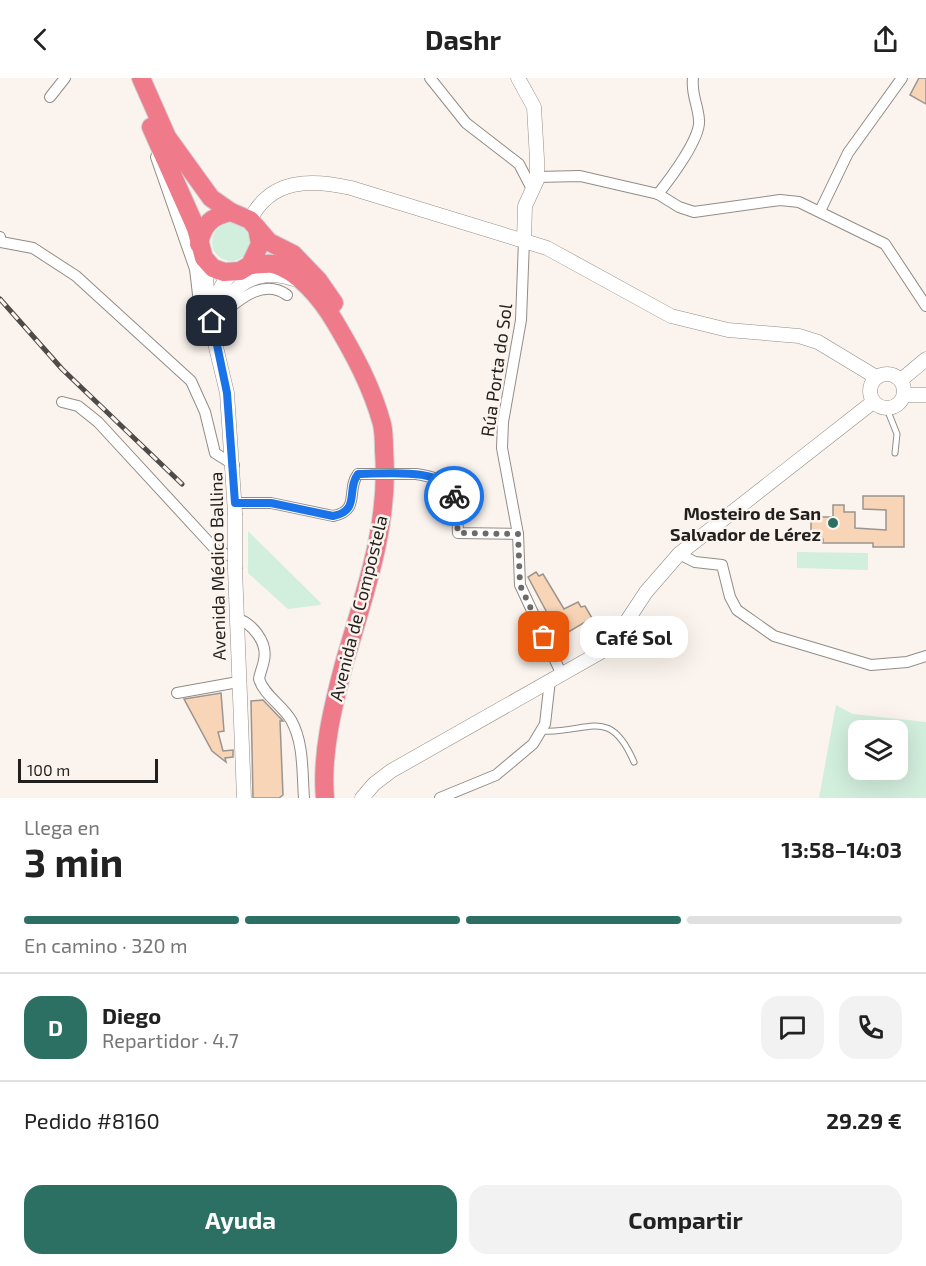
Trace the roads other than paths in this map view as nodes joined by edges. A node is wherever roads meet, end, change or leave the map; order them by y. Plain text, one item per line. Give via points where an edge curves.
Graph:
1 (65, 78) edge
2 (135, 78) edge
3 (141, 78) edge
4 (430, 78) edge
5 (518, 78) edge
6 (693, 78) edge
7 (902, 78) edge
8 (50, 97) dead end
9 (156, 142) junction
10 (535, 183) junction
11 (658, 194) junction
12 (820, 211) junction
13 (231, 212) junction
14 (253, 224) junction
15 (0, 237) edge
16 (524, 240) junction
17 (202, 251) junction
18 (242, 269) junction
19 (303, 282) junction
20 (287, 295) dead end
21 (926, 306) edge
22 (212, 321) junction
23 (926, 359) edge
24 (876, 377) junction
25 (901, 380) junction
26 (904, 395) junction
27 (926, 395) edge
28 (62, 402) dead end
29 (873, 402) junction
30 (887, 409) junction
31 (382, 426) junction
32 (895, 453) dead end
33 (234, 465) junction
34 (235, 508) junction
35 (518, 534) junction
36 (679, 554) junction
37 (235, 563) junction
38 (236, 618) junction
39 (926, 656) edge
40 (556, 677) junction
41 (238, 682) junction
42 (177, 693) dead end
43 (542, 731) junction
44 (634, 762) dead end
45 (244, 798) edge
46 (304, 798) edge
47 (325, 798) edge
48 (362, 798) edge
49 (440, 798) edge

1 - 8 street
2 - 9 highway
3 - 13 highway via 167,137 211,198
4 - 10 street via 466,123 519,164
5 - 10 street via 534,107
6 - 11 street via 699,126
7 - 12 street via 848,153
9 - 17 highway via 196,228
9 - 22 street via 155,153 195,269 200,303
10 - 11 street via 570,175
10 - 16 street via 525,206
11 - 12 street via 694,212 791,200
12 - 21 street via 885,244
13 - 14 highway
13 - 17 highway via 208,222 202,231
14 - 16 street via 258,203 275,191 307,182 351,188
14 - 18 highway via 260,244
14 - 31 highway via 269,242 293,255 318,280 352,328 366,359
15 - 33 street via 1,242 33,248 76,276 191,381 205,412 215,453
16 - 24 street via 566,256 672,316 728,330 799,336 818,342
16 - 35 street, Rúa Porta do Sol via 521,320 502,434
17 - 18 highway via 213,268
17 - 22 street, Avenida Médico Ballina
18 - 19 highway, Avenida de Compostela via 271,264 288,270
18 - 22 street, Avenida Médico Ballina via 226,278 220,288
19 - 22 street via 262,274 244,281 226,296
19 - 31 highway, Avenida de Compostela via 330,315 358,362
20 - 22 street via 279,290 256,289
22 - 33 street, Avenida Médico Ballina via 227,393
23 - 25 street
24 - 25 street via 886,374
24 - 29 street via 870,392
25 - 26 street
26 - 27 street
26 - 30 street via 898,405
28 - 37 street via 78,406 98,422 216,550
29 - 30 street
29 - 36 street
30 - 32 lane via 897,434
31 - 47 highway, Avenida de Compostela via 384,503 377,548 334,699
33 - 34 street, Avenida Médico Ballina
34 - 35 street, bridge via 271,503 333,516 349,507 358,474 416,474 441,478 453,490 458,533
34 - 37 street, Avenida Médico Ballina, bridge
35 - 40 street, Rúa Porta do Sol via 520,585
36 - 39 street via 695,562 722,565 737,610 774,636 871,665
36 - 40 street via 650,587 609,646
37 - 38 street, Avenida Médico Ballina
38 - 41 street, Avenida Médico Ballina
38 - 46 street via 247,622 264,645 259,679 296,732
40 - 43 street
40 - 48 street via 391,771
41 - 42 street
41 - 45 street, Avenida Médico Ballina
43 - 44 lane via 609,728 623,739
43 - 49 street via 504,770

